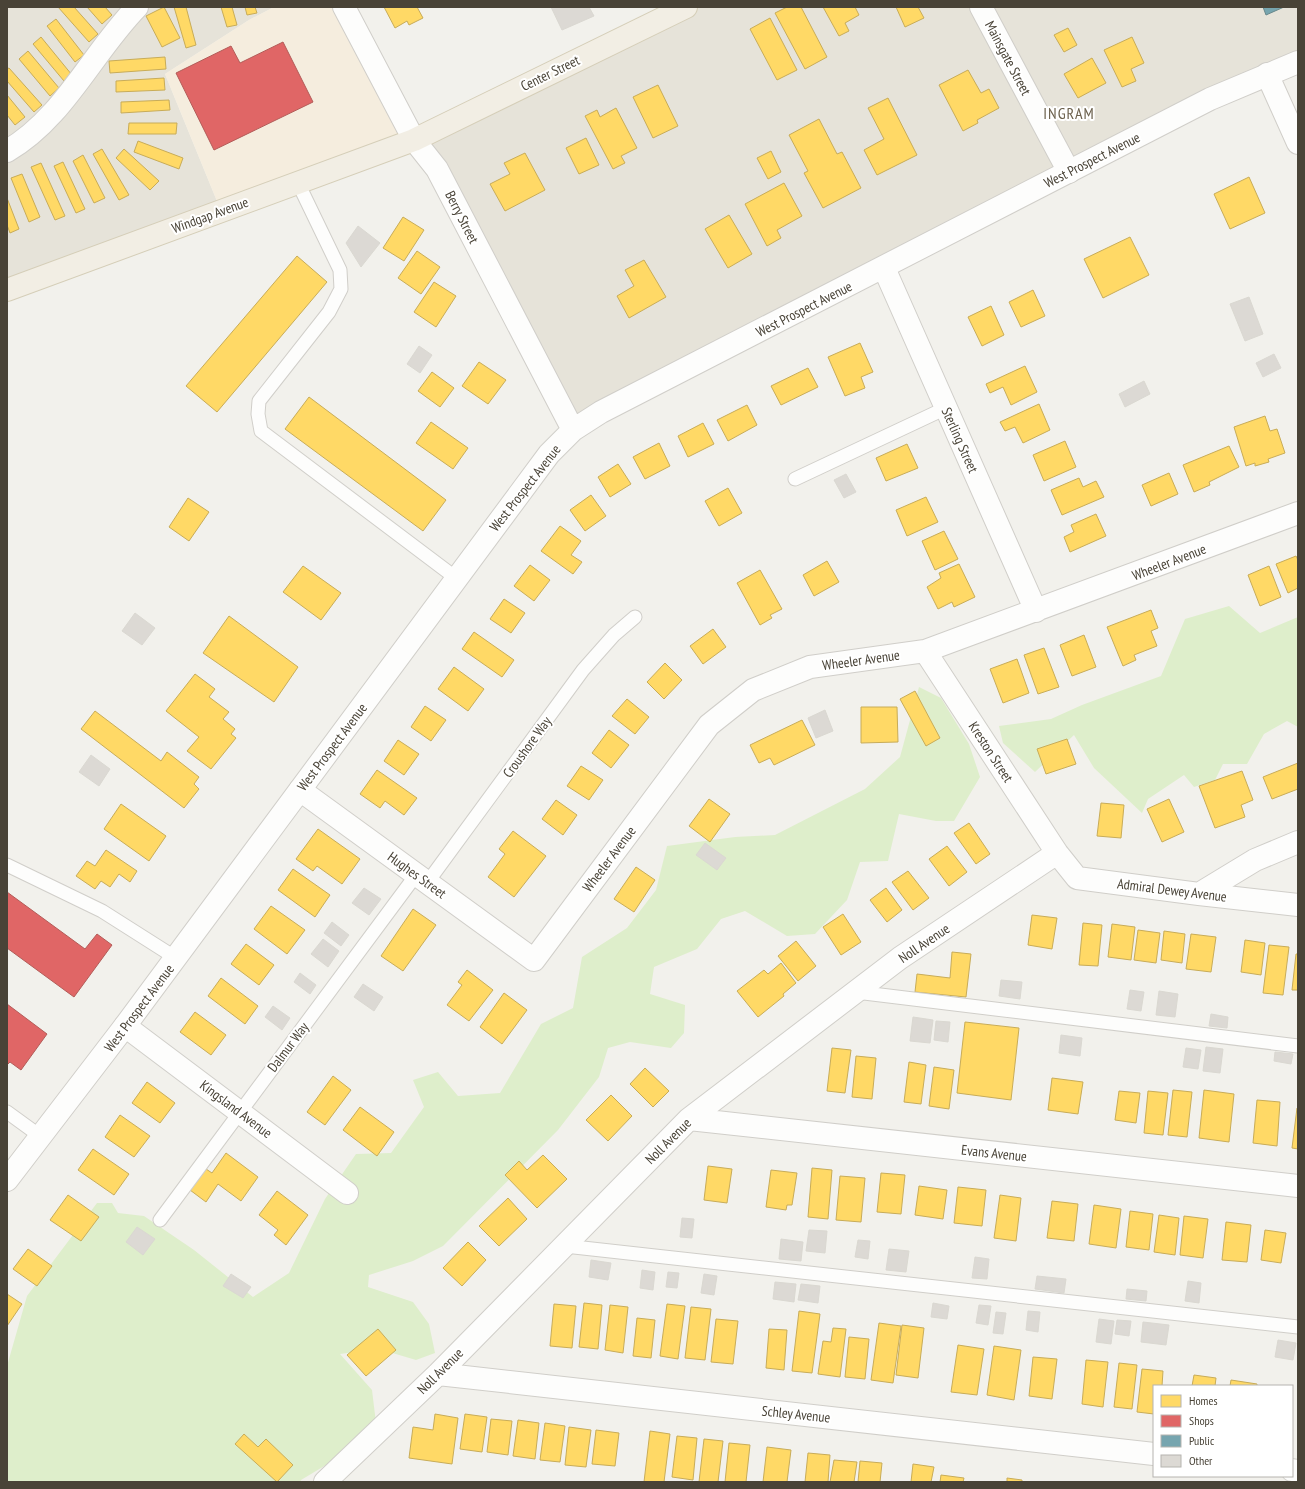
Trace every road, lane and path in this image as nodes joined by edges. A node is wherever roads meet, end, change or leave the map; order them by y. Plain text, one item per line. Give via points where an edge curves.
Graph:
1 (137, 7) edge
2 (344, 7) edge
3 (686, 7) edge
4 (980, 7) edge
5 (1298, 62) edge
6 (1267, 74) junction
7 (414, 140) junction
8 (1298, 143) edge
9 (7, 151) edge
10 (1069, 172) junction
11 (298, 183) junction
12 (884, 268) junction
13 (7, 290) edge
14 (946, 408) junction
15 (573, 430) junction
16 (795, 479) dead end
17 (1298, 513) edge
18 (456, 578) junction
19 (1036, 612) junction
20 (635, 617) dead end
21 (925, 651) junction
22 (300, 790) junction
23 (1298, 842) edge
24 (1057, 853) junction
25 (7, 865) edge
26 (422, 879) junction
27 (1198, 894) junction
28 (1298, 905) edge
29 (176, 958) junction
30 (534, 960) joint
31 (856, 992) junction
32 (126, 1026) junction
33 (1298, 1046) edge
34 (7, 1112) edge
35 (240, 1112) junction
36 (689, 1119) junction
37 (40, 1136) junction
38 (7, 1180) edge
39 (1298, 1186) edge
40 (347, 1193) dead end
41 (160, 1220) dead end
42 (565, 1246) junction
43 (1298, 1327) edge
44 (438, 1374) junction
45 (1153, 1454) edge
46 (325, 1482) edge

1 - 9 street via 124,20 64,99 25,141
2 - 7 street, Berry Street
3 - 7 main road, Center Street
4 - 10 street, Mainsgate Street
5 - 6 street, West Prospect Avenue
6 - 8 street
6 - 10 street, West Prospect Avenue via 1210,99
7 - 11 main road, Windgap Avenue
7 - 15 street, Berry Street via 437,169
10 - 12 street, West Prospect Avenue
11 - 13 main road, Windgap Avenue
11 - 18 lane via 340,270 341,290 329,312 259,401 261,431
12 - 14 street, Sterling Street
12 - 15 street, West Prospect Avenue via 601,412
14 - 16 lane
14 - 19 street, Sterling Street
15 - 18 street, West Prospect Avenue via 549,454
17 - 19 street, Wheeler Avenue
18 - 22 street, West Prospect Avenue
19 - 21 street, Wheeler Avenue
20 - 26 lane, Croushore Way via 614,635 583,670
21 - 24 street, Kreston Street
21 - 30 street, Wheeler Avenue via 810,667 753,690 709,726
22 - 26 street, Hughes Street
22 - 29 street, West Prospect Avenue
23 - 27 street via 1255,860
24 - 27 street, Admiral Dewey Avenue via 1078,878
24 - 31 street, Noll Avenue via 900,958
25 - 29 lane via 102,911
26 - 30 street, Hughes Street
26 - 35 lane, Dalmur Way
27 - 28 street, Admiral Dewey Avenue
29 - 32 street, West Prospect Avenue
31 - 33 lane
31 - 36 street, Noll Avenue
32 - 35 street, Kingsland Avenue
32 - 37 street, West Prospect Avenue
34 - 37 lane
35 - 40 street, Kingsland Avenue
35 - 41 lane, Dalmur Way
36 - 39 street, Evans Avenue
36 - 42 street, Noll Avenue
37 - 38 street, West Prospect Avenue
42 - 43 lane
42 - 44 street, Noll Avenue
44 - 45 street, Schley Avenue
44 - 46 street, Noll Avenue

